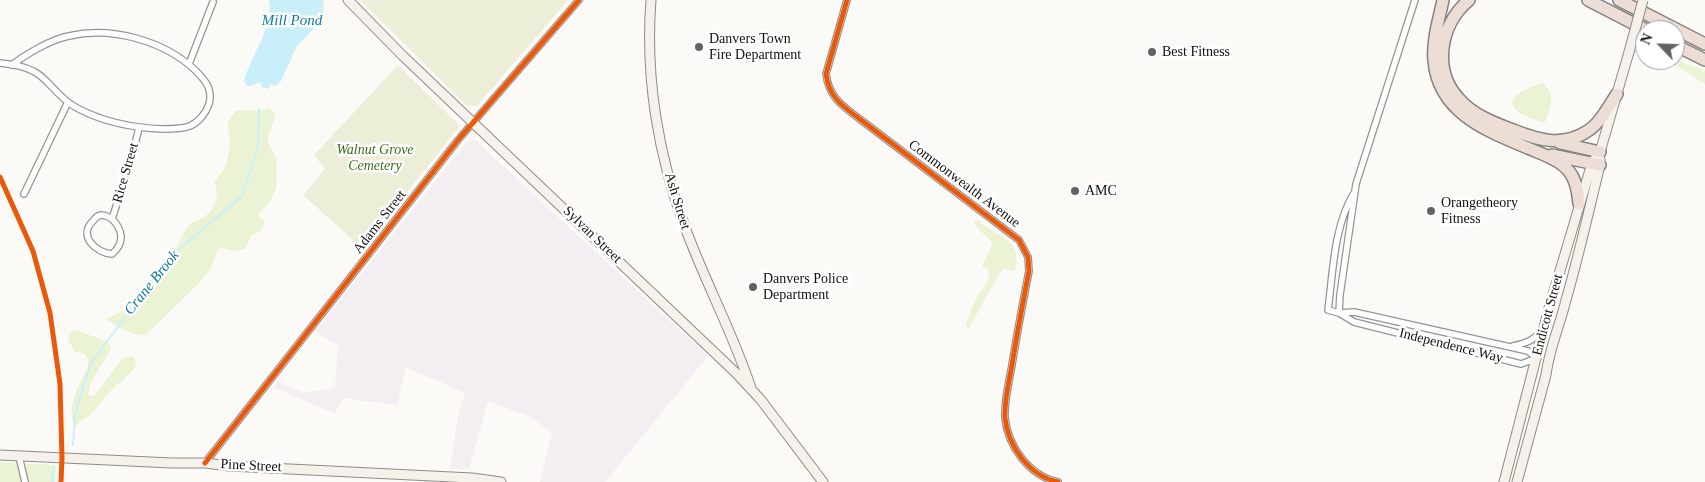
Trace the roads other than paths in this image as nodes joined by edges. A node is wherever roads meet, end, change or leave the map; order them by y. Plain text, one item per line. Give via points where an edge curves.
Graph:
1 (348, 0) edge
2 (579, 0) edge
3 (650, 0) edge
4 (847, 0) edge
5 (1415, 0) edge
6 (1443, 0) edge
7 (1469, 0) edge
8 (1576, 0) edge
9 (1588, 0) edge
10 (1619, 0) edge
11 (1643, 0) edge
12 (213, 2) dead end
13 (1601, 7) junction
14 (1635, 24) edge
15 (1705, 44) edge
16 (1685, 49) edge
17 (1705, 60) edge
18 (0, 63) edge
19 (12, 64) junction
20 (189, 64) junction
21 (1617, 94) junction
22 (68, 102) junction
23 (473, 123) junction
24 (139, 128) junction
25 (1553, 142) junction
26 (1538, 152) junction
27 (1600, 152) junction
28 (1596, 164) junction
29 (1354, 193) junction
30 (24, 194) dead end
31 (1579, 204) junction
32 (112, 218) junction
33 (1339, 313) junction
34 (1545, 326) junction
35 (1511, 347) junction
36 (1536, 358) junction
37 (1547, 362) junction
38 (752, 391) junction
39 (0, 455) edge
40 (19, 456) junction
41 (206, 463) junction
42 (25, 482) edge
43 (502, 482) edge
44 (823, 482) edge
45 (1058, 482) edge
46 (1504, 482) edge
47 (1517, 482) edge

1 - 23 main road, Sylvan Street
2 - 23 street, Adams Street
3 - 38 main road, Ash Street via 653,95 672,188 684,226
4 - 45 street, Commonwealth Avenue via 826,74 831,94 865,124 1020,240 1026,251 1029,270 1007,389 1005,417 1008,434 1024,462
5 - 29 street, Independence Way
6 - 26 highway via 1434,59 1439,82 1445,92 1458,110 1473,122
7 - 25 highway via 1451,20 1443,41 1443,64 1451,88 1460,100 1484,118
8 - 13 highway
9 - 13 highway
10 - 15 highway
11 - 21 main road, Endicott Street, bridge
12 - 20 street
13 - 14 highway
16 - 17 highway
18 - 19 street
19 - 20 street via 68,36 101,32 138,40
19 - 22 street via 39,74
20 - 24 street via 211,93 203,115 189,127
21 - 25 highway via 1588,131 1565,141
21 - 27 main road, Endicott Street
22 - 24 street via 94,116
22 - 30 street
23 - 38 main road, Sylvan Street
23 - 41 street, Adams Street
24 - 32 street, Rice Street
25 - 27 highway
26 - 28 highway
26 - 31 highway via 1560,163 1572,176
27 - 28 main road, Endicott Street
28 - 31 main road, Endicott Street
28 - 37 main road, Endicott Street via 1566,304
29 - 33 street, Independence Way
29 - 33 street, Independence Way via 1341,221 1328,310
31 - 34 main road, Endicott Street
32 - 32 street, Rice Street via 97,216 86,232 95,247 112,254 122,237 120,226
33 - 35 street, Independence Way via 1354,312
33 - 36 street, Independence Way via 1354,322 1521,364
34 - 35 street, Independence Way via 1527,343
34 - 36 main road, Endicott Street
35 - 36 street, Independence Way via 1528,351
36 - 37 main road
36 - 46 main road, Endicott Street
37 - 47 main road, Endicott Street
38 - 44 main road, Sylvan Street
39 - 40 main road, Pine Street
40 - 41 main road, Pine Street
40 - 42 street
41 - 43 main road, Pine Street

